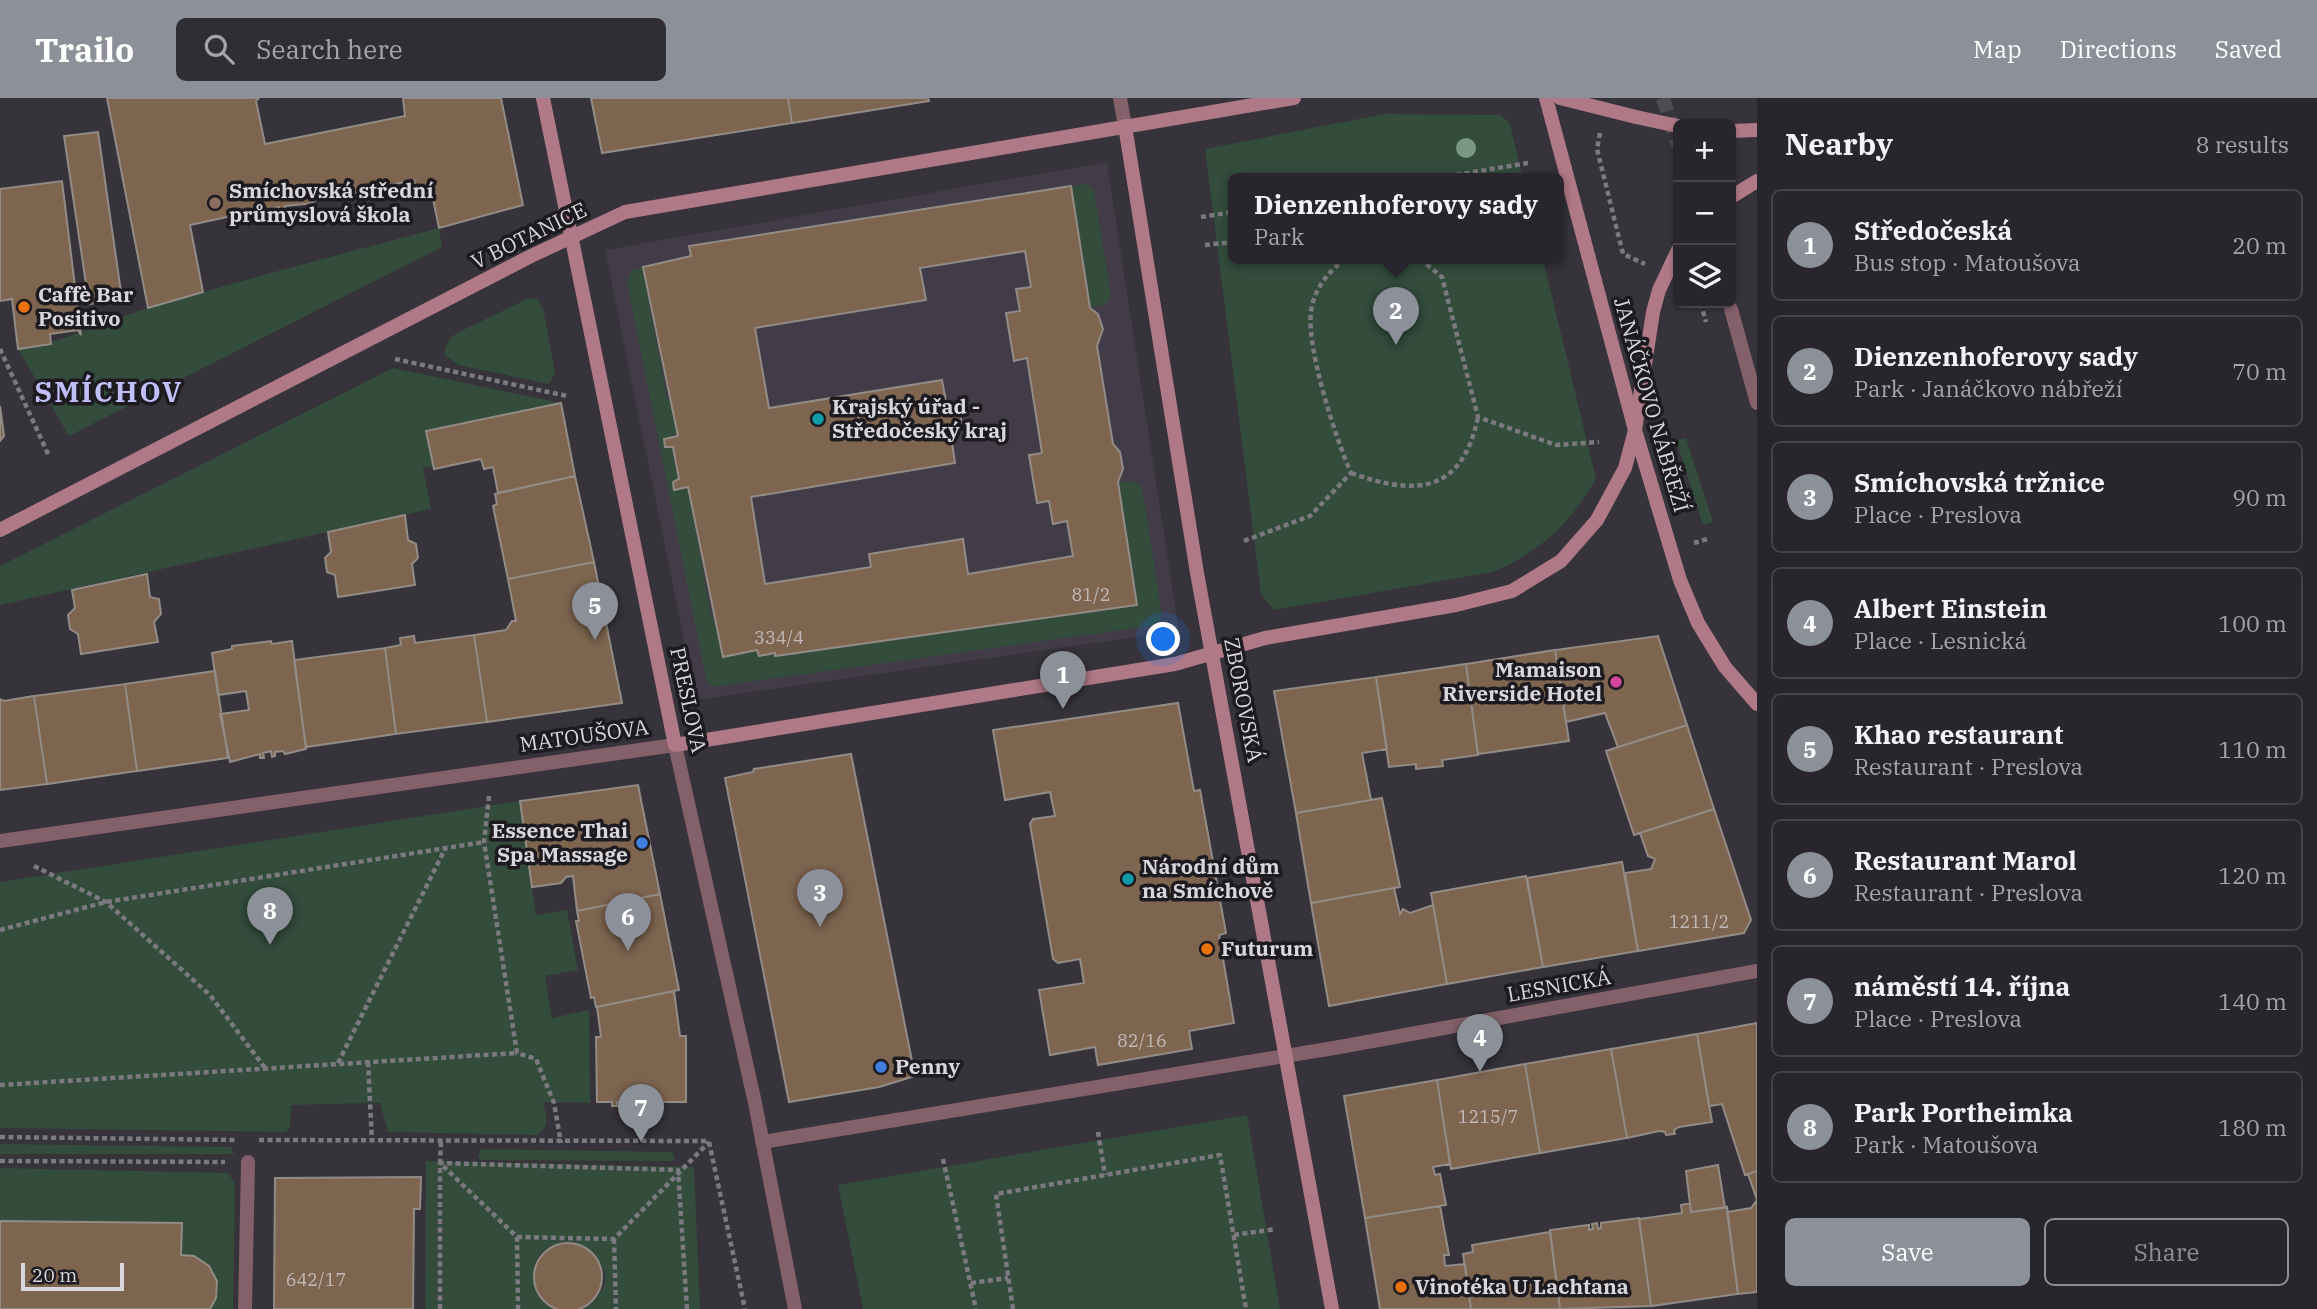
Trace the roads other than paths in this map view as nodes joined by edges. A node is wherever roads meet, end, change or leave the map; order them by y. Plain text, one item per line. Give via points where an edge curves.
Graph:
1 (543, 98) edge
2 (1120, 98) edge
3 (1294, 98) edge
4 (1546, 98) edge
5 (1560, 98) edge
6 (1673, 125) edge
7 (1125, 126) junction
8 (1757, 130) edge
9 (1736, 131) edge
10 (1757, 181) edge
11 (1736, 194) edge
12 (573, 237) junction
13 (1673, 260) edge
14 (1731, 309) dead end
15 (1757, 403) edge
16 (1635, 430) junction
17 (0, 530) edge
18 (1213, 654) junction
19 (1757, 704) edge
20 (675, 745) junction
21 (0, 841) edge
22 (1757, 971) edge
23 (1286, 1054) junction
24 (762, 1142) junction
25 (248, 1162) dead end
26 (245, 1309) edge
27 (795, 1309) edge
28 (1332, 1309) edge

1 - 12 main road, PRESLOVA
2 - 7 street, ZBOROVSKÁ
3 - 7 main road, V BOTANICE
4 - 16 main road, JANÁČKOVO NÁBŘEŽÍ
5 - 6 main road, bridge
7 - 12 main road, V BOTANICE via 632,211
7 - 18 main road, ZBOROVSKÁ
8 - 9 main road
10 - 11 main road
12 - 17 main road, V BOTANICE
12 - 20 main road, PRESLOVA
13 - 16 main road, MATOUŠOVA via 1653,312
14 - 15 street
16 - 18 main road, MATOUŠOVA via 1625,468 1597,520 1561,561 1535,579 1488,598 1265,638
16 - 19 main road, JANÁČKOVO NÁBŘEŽÍ via 1684,593 1725,667
18 - 20 main road, MATOUŠOVA via 1162,667
18 - 23 main road, ZBOROVSKÁ
20 - 21 street, MATOUŠOVA
20 - 24 street, PRESLOVA
22 - 23 street, LESNICKÁ
23 - 24 street, LESNICKÁ
23 - 28 main road, ZBOROVSKÁ
24 - 27 street, PRESLOVA
25 - 26 street

